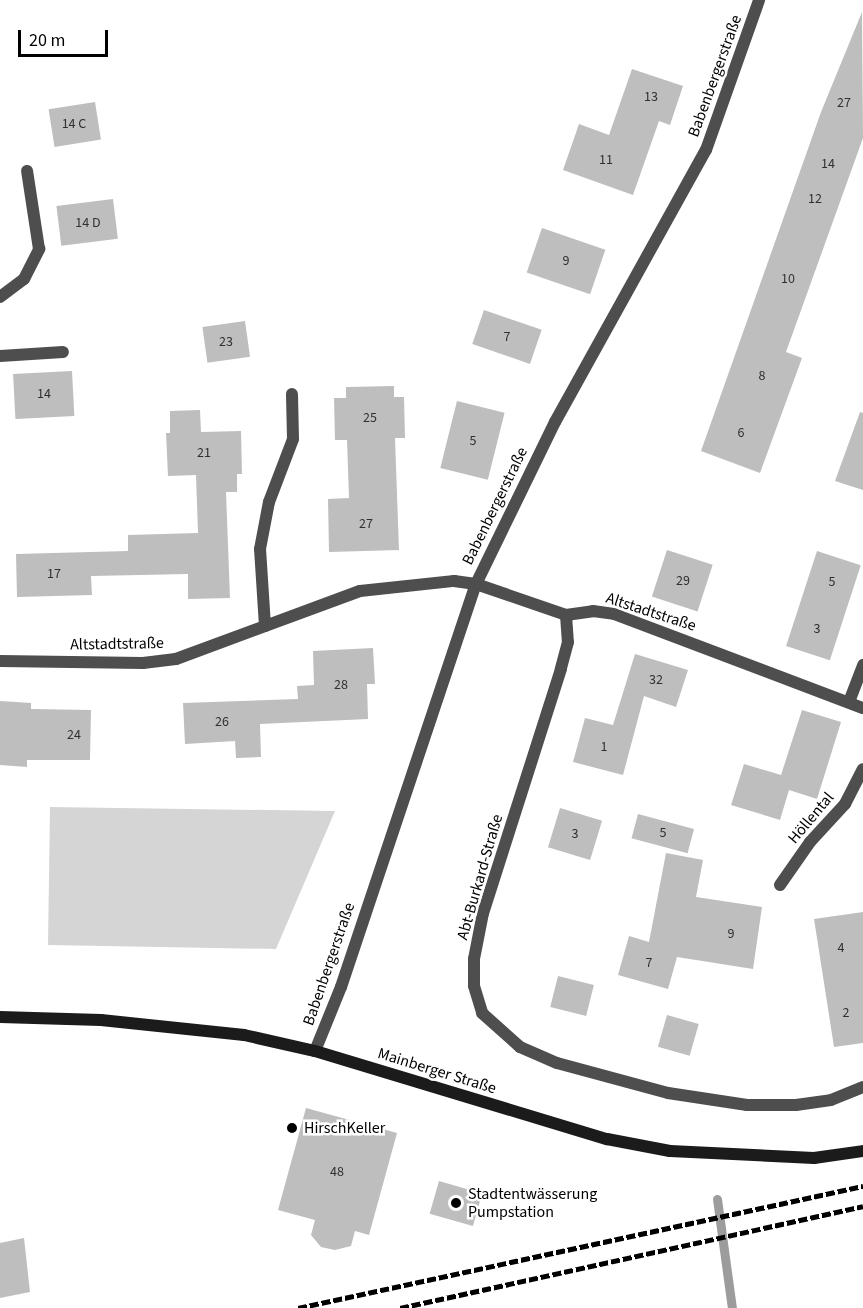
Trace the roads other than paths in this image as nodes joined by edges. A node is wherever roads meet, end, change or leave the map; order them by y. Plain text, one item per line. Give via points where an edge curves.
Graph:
1 (759, 0) edge
2 (27, 171) dead end
3 (0, 297) edge
4 (63, 352) dead end
5 (0, 356) edge
6 (292, 394) dead end
7 (476, 584) junction
8 (566, 615) junction
9 (265, 626) junction
10 (0, 661) edge
11 (863, 665) edge
12 (849, 702) junction
13 (863, 708) edge
14 (863, 769) edge
15 (780, 885) dead end
16 (0, 1017) edge
17 (315, 1051) junction
18 (863, 1087) edge
19 (863, 1151) edge

1 - 7 street, Babenbergerstraße via 706,150 555,422
2 - 3 street via 39,249 24,279
4 - 5 street
6 - 9 street via 293,439 269,502 260,549
7 - 8 street, Altstadtstraße
7 - 9 street, Altstadtstraße via 432,582 360,591
7 - 17 street, Babenbergerstraße
8 - 12 street, Altstadtstraße via 594,610 614,614
8 - 18 street, Abt-Burkard-Straße via 568,642 561,669 483,914 474,958 474,986 482,1013 520,1047 557,1063 668,1093 747,1104 796,1105 831,1100
9 - 10 street, Altstadtstraße via 176,659 142,663
11 - 12 street
12 - 13 street
14 - 15 street, Höllental via 845,804 810,842
16 - 17 main road, Mainberger Straße via 187,1028
17 - 19 main road, Mainberger Straße via 607,1139 670,1151 728,1157 814,1158

